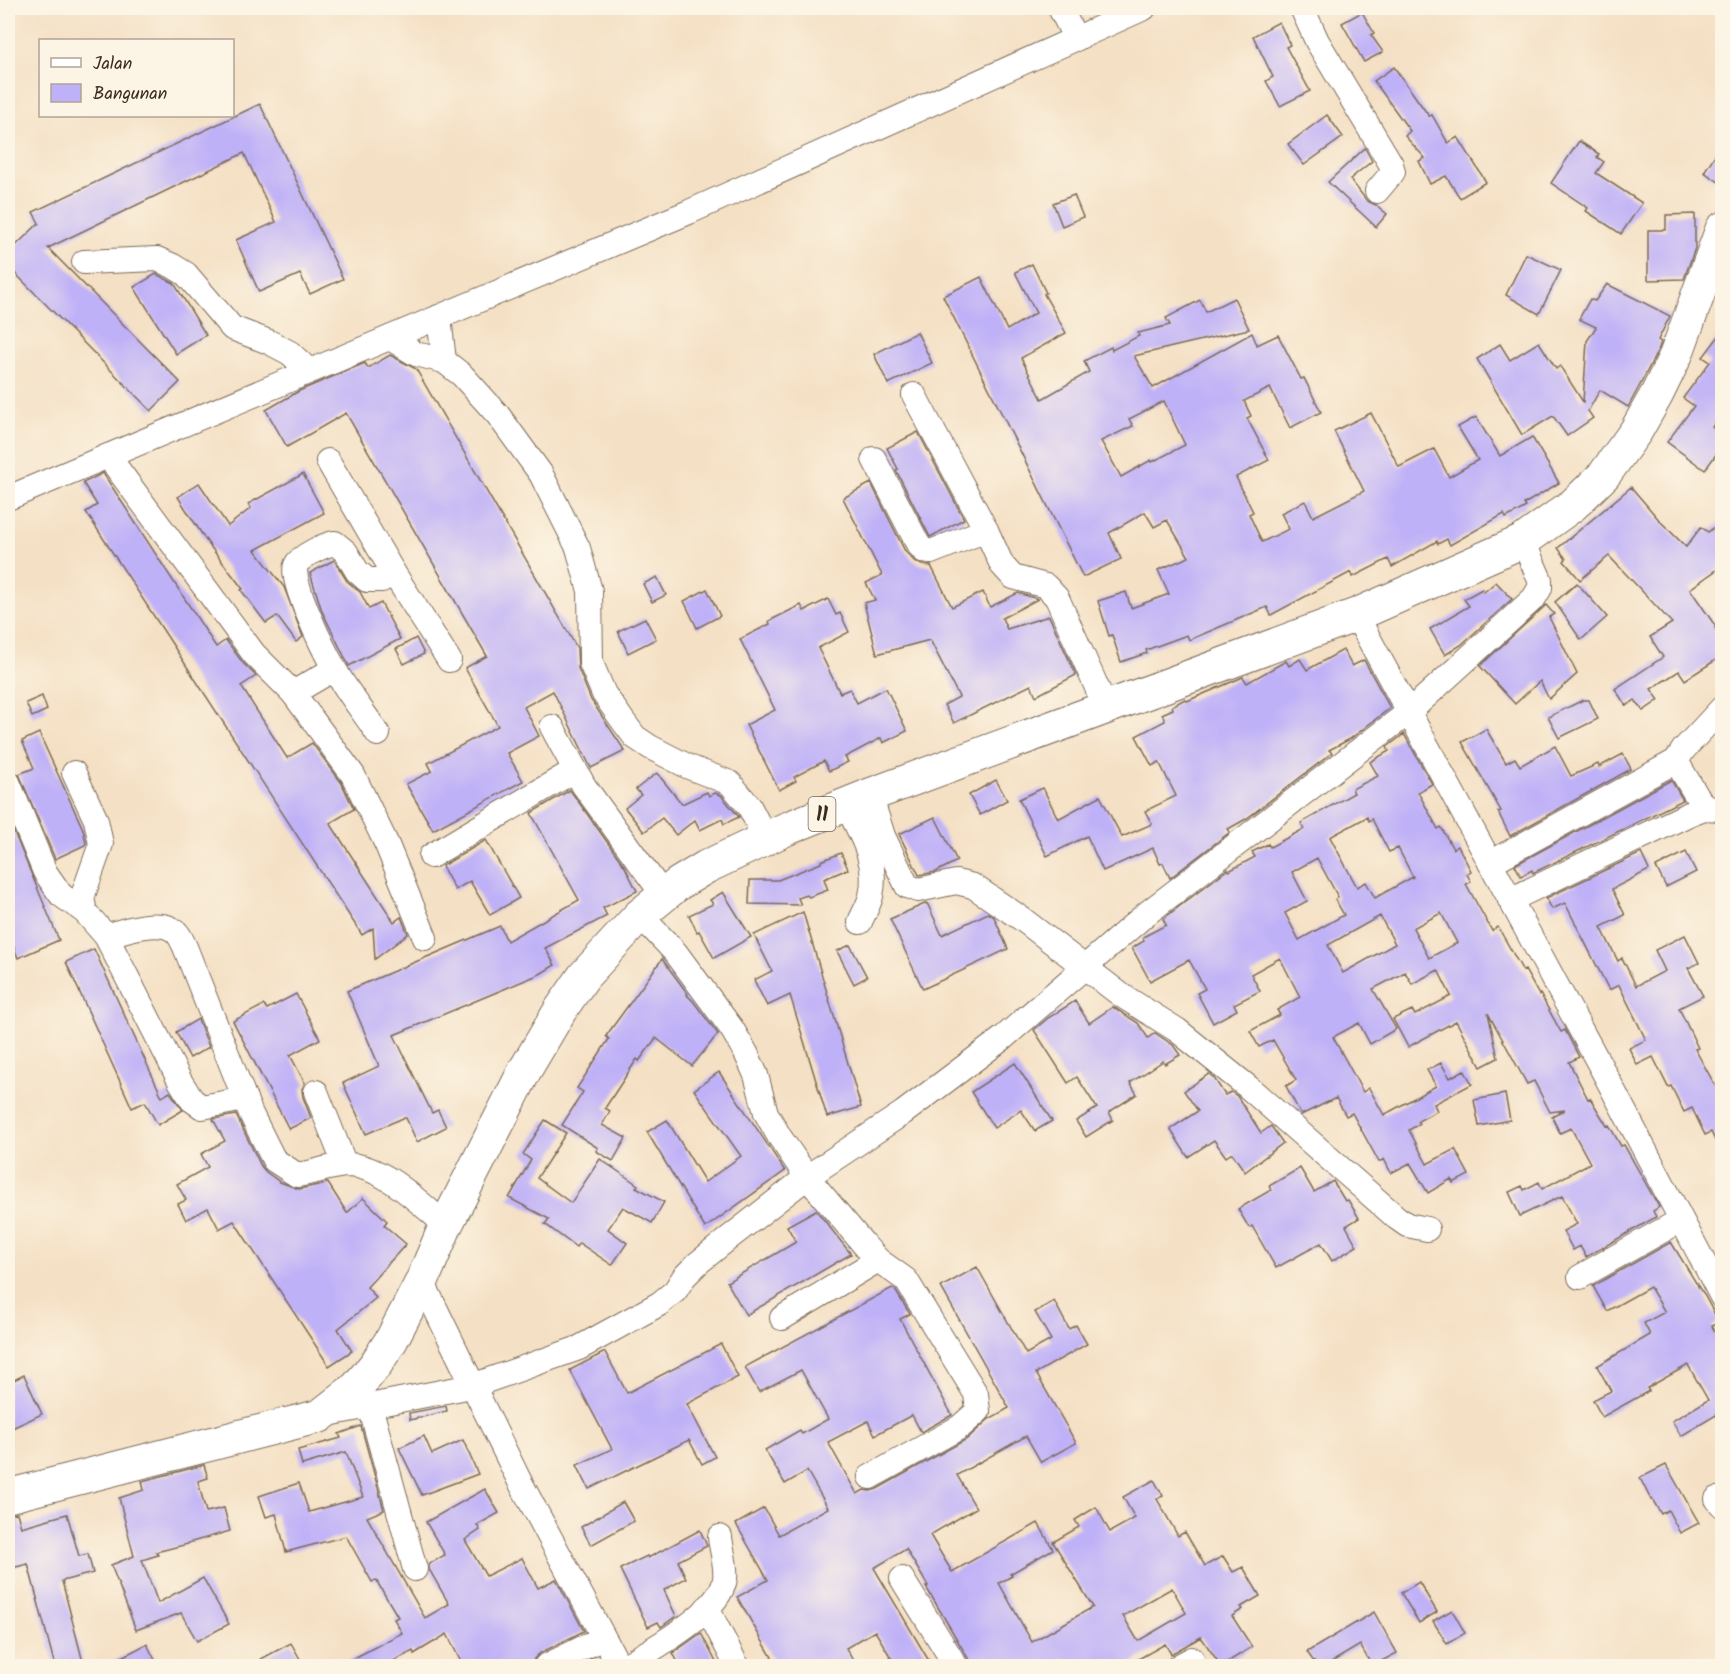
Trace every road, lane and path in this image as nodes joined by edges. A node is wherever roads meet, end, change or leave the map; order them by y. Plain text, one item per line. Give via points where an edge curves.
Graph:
1 (1060, 8) edge
2 (1144, 8) edge
3 (1302, 8) edge
4 (1076, 39) junction
5 (1377, 190) dead end
6 (1722, 229) edge
7 (84, 262) dead end
8 (439, 317) junction
9 (390, 338) junction
10 (444, 361) junction
11 (309, 371) junction
12 (914, 395) dead end
13 (108, 456) junction
14 (874, 459) dead end
15 (328, 461) dead end
16 (8, 498) edge
17 (986, 530) junction
18 (1523, 541) junction
19 (393, 572) junction
20 (1356, 615) junction
21 (449, 660) dead end
22 (334, 669) junction
23 (293, 693) junction
24 (1106, 708) junction
25 (1722, 708) edge
26 (1409, 712) junction
27 (552, 728) dead end
28 (378, 734) dead end
29 (1676, 761) junction
30 (575, 770) junction
31 (74, 773) dead end
32 (8, 782) edge
33 (858, 800) junction
34 (1713, 809) edge
35 (766, 839) junction
36 (431, 856) dead end
37 (1490, 863) junction
38 (1510, 900) junction
39 (652, 906) junction
40 (85, 912) junction
41 (860, 922) dead end
42 (106, 936) junction
43 (425, 938) dead end
44 (1084, 968) junction
45 (316, 1092) dead end
46 (245, 1099) junction
47 (345, 1165) junction
48 (807, 1177) junction
49 (1681, 1220) junction
50 (446, 1225) junction
51 (1427, 1229) dead end
52 (878, 1260) junction
53 (1580, 1277) dead end
54 (422, 1281) junction
55 (1722, 1297) edge
56 (782, 1318) dead end
57 (472, 1386) junction
58 (370, 1406) junction
59 (320, 1416) junction
60 (870, 1477) dead end
61 (8, 1496) edge
62 (720, 1537) dead end
63 (415, 1569) dead end
64 (902, 1579) dead end
65 (707, 1608) junction
66 (603, 1638) junction
67 (546, 1666) edge
68 (619, 1666) edge
69 (625, 1666) edge
70 (737, 1666) edge
71 (956, 1666) edge

1 - 4 street
2 - 4 street
3 - 5 street via 1317,41 1391,164 1393,172
4 - 8 street via 689,212
6 - 18 highway, 11 via 1692,318 1658,394 1636,431 1604,475 1573,505
7 - 11 street via 157,259 173,266 186,274 232,327 290,353
8 - 9 street
8 - 10 street
9 - 10 street via 416,354
9 - 11 street
10 - 35 street via 498,415 541,474 578,548 590,591 591,663 604,694 635,737 689,767 730,783 749,806
11 - 13 street
12 - 17 street
13 - 16 street
13 - 23 street via 254,654
14 - 17 street via 924,551 931,552
15 - 19 street
17 - 24 street via 1007,572 1021,581 1046,586 1057,598
18 - 20 highway, 11
18 - 26 street via 1540,580 1534,598
19 - 21 street
19 - 22 street via 382,580 367,580 335,543 321,547 296,564 294,574 304,604
20 - 24 highway, 11
20 - 26 street
22 - 23 street
22 - 28 street
23 - 43 street via 353,775 387,844
24 - 33 highway, 11
25 - 29 street
26 - 37 street
26 - 44 street via 1146,914
27 - 30 street
29 - 34 street
29 - 37 street
30 - 36 street
30 - 39 street
31 - 40 street via 96,820 100,844 82,898
32 - 40 street via 45,872 61,895
33 - 35 highway, 11
33 - 41 street via 873,872 871,896
33 - 44 street via 883,836 907,886 918,890 956,882 973,886
34 - 38 street
35 - 39 highway, 11 via 705,867
37 - 38 street
38 - 49 street
39 - 48 street via 676,953 746,1053 766,1113
39 - 50 highway, 11 via 584,976 561,1009 525,1070
40 - 42 street
42 - 46 street via 192,1100 202,1107
42 - 46 street via 161,925 177,932
44 - 48 street via 1003,1038 903,1113
44 - 51 street via 1195,1044 1397,1218 1407,1225
45 - 47 street
46 - 47 street via 274,1160 284,1167 297,1174
47 - 50 street via 365,1167 387,1178
48 - 52 street
48 - 57 street via 698,1263 675,1291 649,1311 579,1348
49 - 53 street
49 - 55 street
50 - 54 highway, 11
52 - 56 street
52 - 60 street via 906,1280 924,1305 976,1394 978,1411 960,1427
54 - 57 street
54 - 59 highway, 11 via 376,1364 357,1387
57 - 58 street
57 - 66 street
58 - 59 street
58 - 63 street
59 - 61 highway, 11
62 - 65 street via 725,1578 720,1593
64 - 71 street
65 - 69 street
65 - 70 street
66 - 67 street
66 - 68 street

